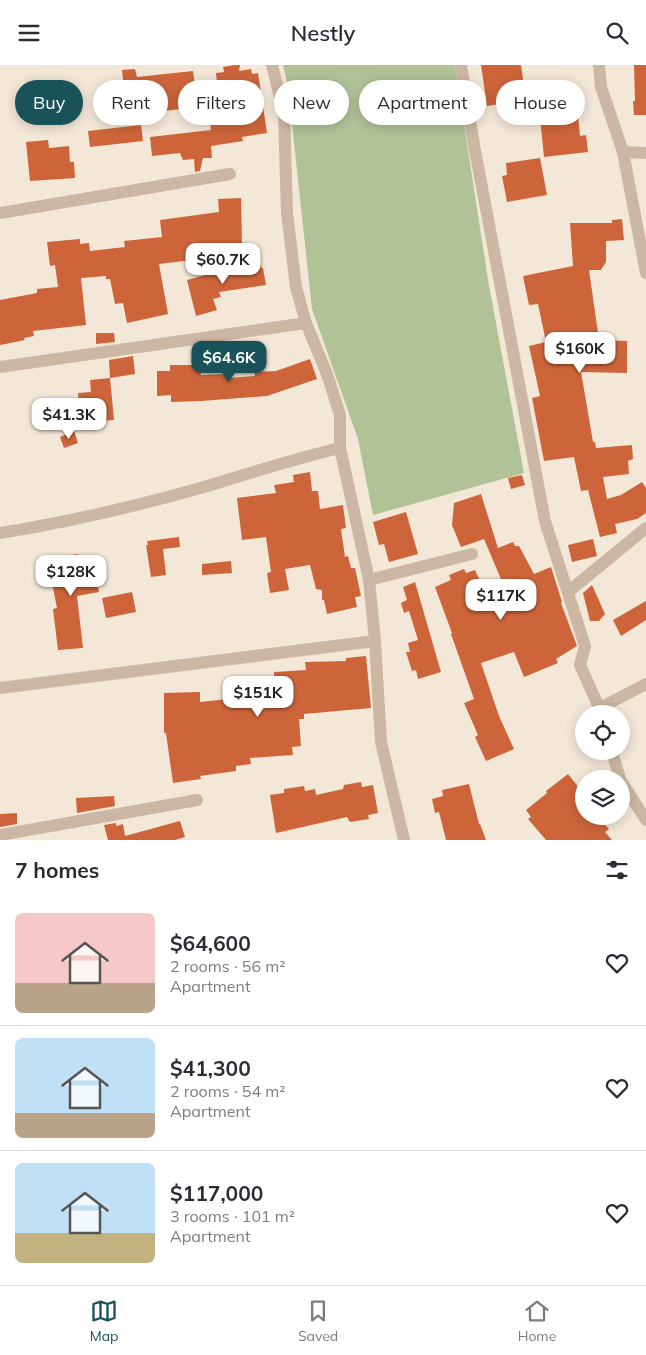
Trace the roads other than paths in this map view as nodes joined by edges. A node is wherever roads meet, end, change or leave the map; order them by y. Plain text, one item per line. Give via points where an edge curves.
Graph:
1 (272, 65) edge
2 (461, 65) edge
3 (599, 65) edge
4 (623, 152) junction
5 (646, 153) edge
6 (230, 174) dead end
7 (0, 213) edge
8 (646, 273) edge
9 (306, 323) junction
10 (0, 367) edge
11 (340, 448) junction
12 (646, 528) edge
13 (0, 533) edge
14 (472, 554) dead end
15 (369, 580) junction
16 (568, 592) junction
17 (375, 641) junction
18 (646, 683) edge
19 (0, 688) edge
20 (598, 705) edge
21 (611, 705) edge
22 (630, 794) edge
23 (197, 800) dead end
24 (646, 820) edge
25 (0, 835) edge
26 (404, 840) edge

1 - 9 street via 284,113 287,213 296,287
2 - 16 street via 544,521
3 - 4 street via 601,87
4 - 5 street
4 - 8 street
6 - 7 street
9 - 10 street
9 - 11 street via 340,415
11 - 13 street via 60,523
11 - 15 street
12 - 16 street
14 - 15 street
15 - 17 street
16 - 20 street via 586,646 580,665
17 - 19 street
17 - 26 street via 381,742
18 - 21 street
22 - 24 street
23 - 25 street

